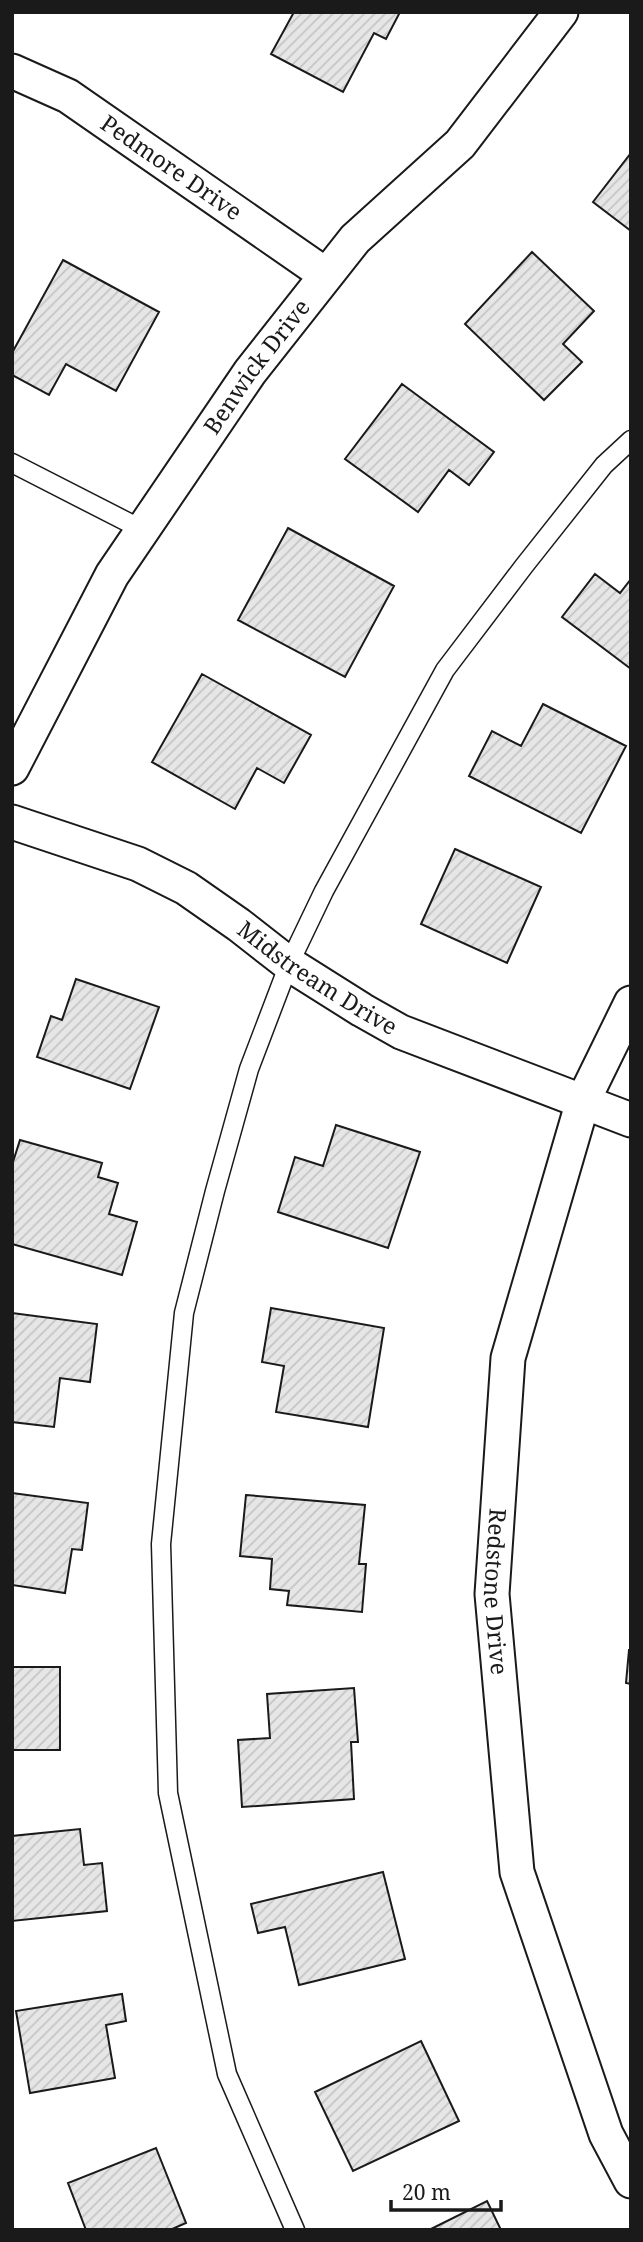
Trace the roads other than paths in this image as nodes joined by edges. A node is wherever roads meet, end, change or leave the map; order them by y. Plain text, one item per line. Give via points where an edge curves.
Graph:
1 (561, 12) edge
2 (12, 71) edge
3 (326, 275) junction
4 (631, 440) edge
5 (12, 463) edge
6 (143, 530) junction
7 (12, 768) edge
8 (12, 822) edge
9 (289, 964) junction
10 (631, 1003) edge
11 (583, 1101) junction
12 (631, 1120) edge
13 (631, 2181) edge
14 (295, 2230) edge

1 - 3 street, Benwick Drive via 460,144 355,239
2 - 3 street, Pedmore Drive via 68,96
3 - 6 street, Benwick Drive via 250,372
4 - 9 lane via 604,465 445,670
5 - 6 lane
6 - 7 street, Benwick Drive via 112,575
8 - 9 street, Midstream Drive via 138,864 186,888
9 - 11 street, Midstream Drive via 401,1032
9 - 14 lane via 249,1069 184,1313 161,1544 168,1793 227,2074
10 - 11 street, Redstone Drive
11 - 12 street, Midstream Drive
11 - 13 street, Redstone Drive via 508,1357 492,1594 517,1872 606,2134

